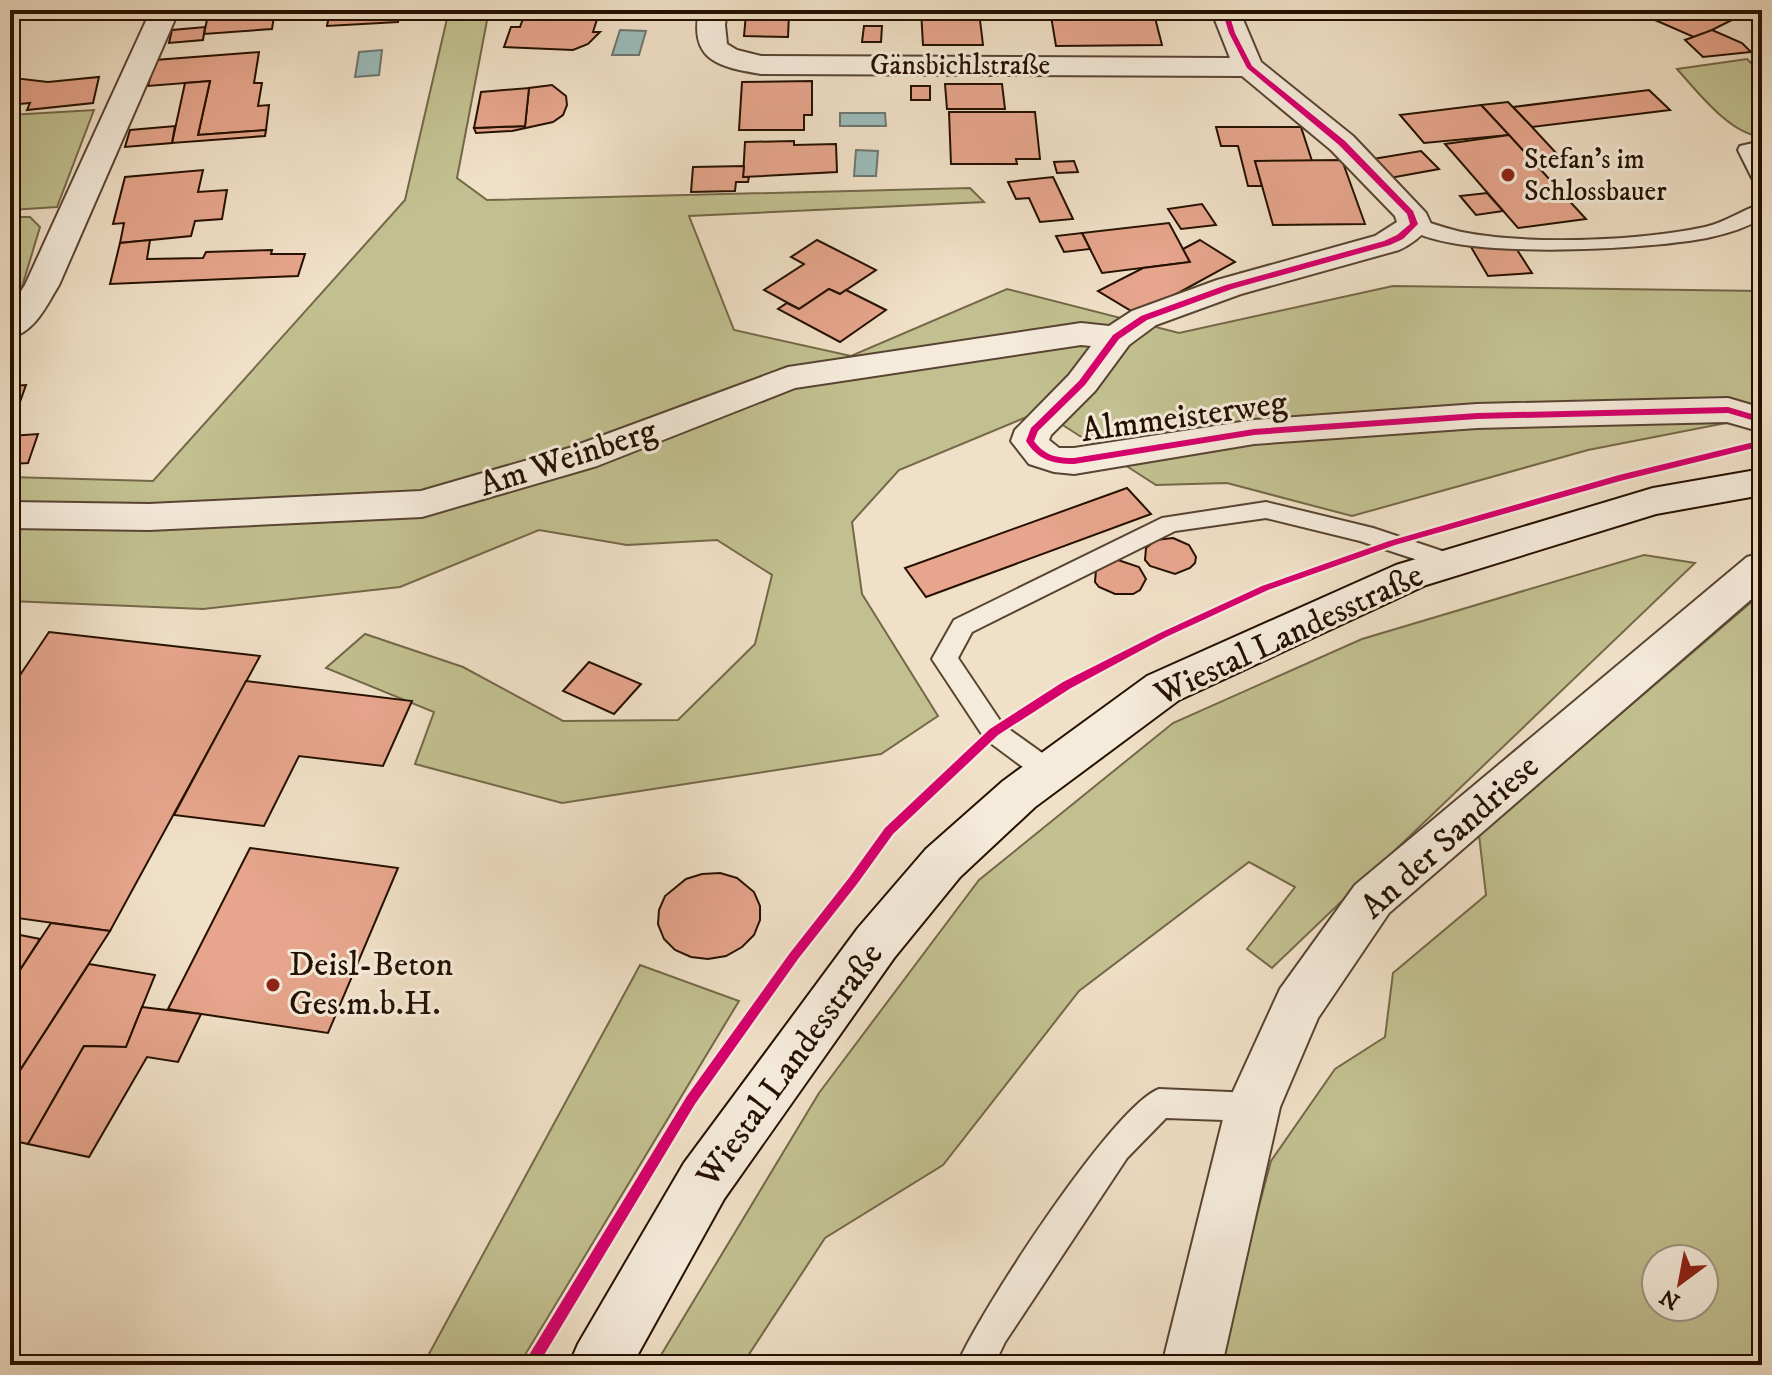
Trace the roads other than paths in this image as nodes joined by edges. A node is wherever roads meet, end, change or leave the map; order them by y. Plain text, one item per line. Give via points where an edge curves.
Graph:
1 (165, 10) edge
2 (713, 10) edge
3 (1225, 10) edge
4 (1249, 67) junction
5 (1762, 147) edge
6 (1762, 180) edge
7 (1762, 210) edge
8 (1414, 224) junction
9 (10, 327) edge
10 (1116, 337) junction
11 (1762, 420) edge
12 (1762, 482) edge
13 (10, 515) edge
14 (1451, 563) junction
15 (1762, 567) edge
16 (1049, 772) junction
17 (1253, 1107) junction
18 (599, 1365) edge
19 (975, 1365) edge
20 (1192, 1365) edge

1 - 9 street via 42,285
2 - 4 street, Gänsbichlstraße via 713,47 733,61 761,65
3 - 4 street
4 - 8 street via 1342,143 1410,213
5 - 6 lane via 1747,150
7 - 8 lane via 1729,229 1680,239 1518,243 1473,240
8 - 10 street, Almmeisterweg via 1387,243 1229,287 1144,318
10 - 11 street, Almmeisterweg via 1082,383 1034,430 1030,441 1036,452 1055,461 1074,461 1254,432 1477,416 1728,410
10 - 13 street, Am Weinberg via 1081,334 788,378 583,457 422,504 149,517
12 - 14 street, Wiestal Landesstraße via 1653,501
14 - 16 street, Wiestal Landesstraße via 1411,575 1163,688
14 - 16 lane via 1365,534 1266,510 1170,524 963,626 945,659 994,732
15 - 17 street, An der Sandriese via 1372,899 1298,1005
16 - 18 street, Wiestal Landesstraße via 943,863 876,943 704,1181
17 - 19 lane via 1159,1103 1116,1147
17 - 20 street, An der Sandriese

